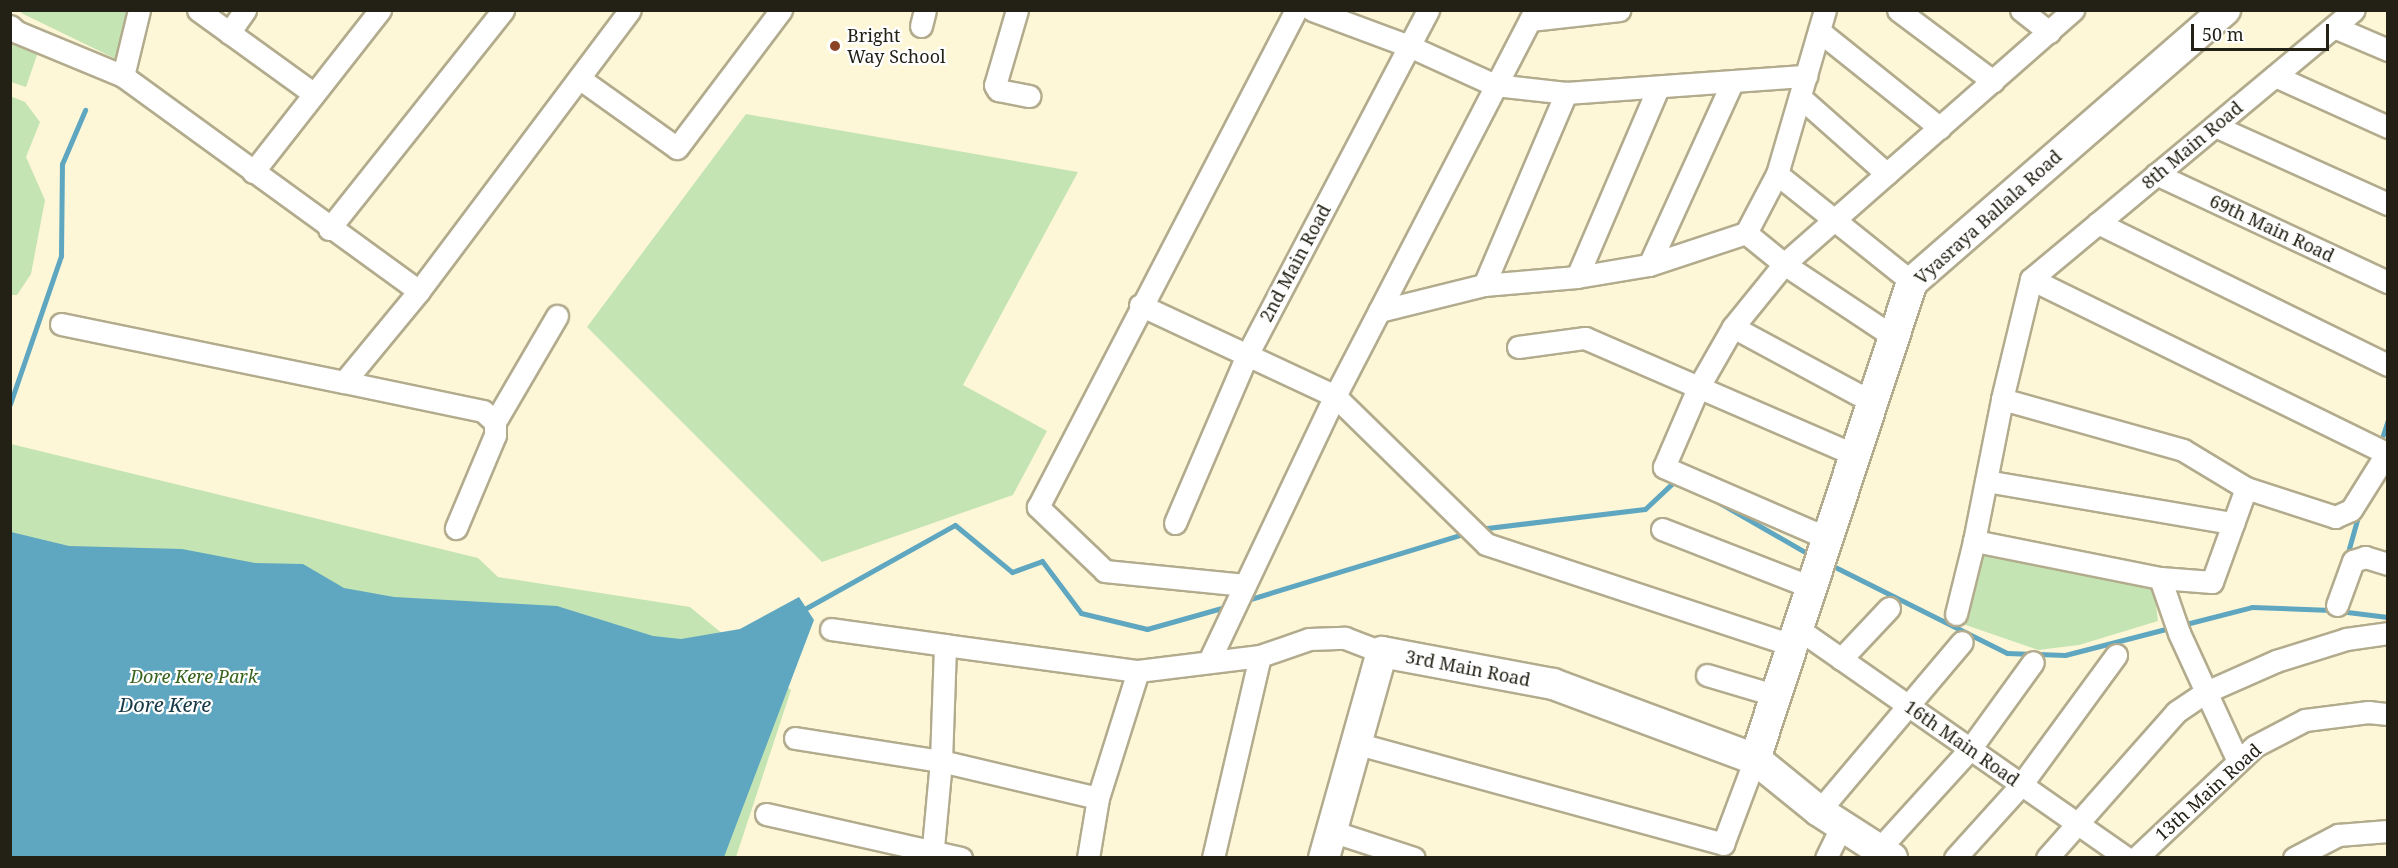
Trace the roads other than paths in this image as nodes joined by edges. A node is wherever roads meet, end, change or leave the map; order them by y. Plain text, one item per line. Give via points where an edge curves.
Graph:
1 (138, 10) edge
2 (198, 10) edge
3 (245, 10) edge
4 (380, 10) edge
5 (503, 10) edge
6 (630, 10) edge
7 (782, 10) edge
8 (1017, 10) edge
9 (1296, 10) edge
10 (1312, 10) edge
11 (1428, 10) edge
12 (1619, 10) edge
13 (1825, 10) edge
14 (1898, 10) edge
15 (2021, 10) edge
16 (2073, 10) edge
17 (2225, 10) edge
18 (2354, 10) edge
19 (1533, 15) edge
20 (10, 26) edge
21 (2334, 27) junction
22 (1819, 31) junction
23 (2049, 32) junction
24 (229, 33) junction
25 (1408, 46) junction
26 (2388, 50) edge
27 (123, 76) junction
28 (2275, 76) junction
29 (579, 78) junction
30 (1733, 81) junction
31 (1993, 81) junction
32 (1495, 85) junction
33 (1803, 87) junction
34 (1658, 88) junction
35 (1566, 93) junction
36 (314, 94) junction
37 (1029, 96) dead end
38 (2215, 126) junction
39 (2388, 127) edge
40 (1940, 128) junction
41 (253, 172) junction
42 (1777, 174) junction
43 (1887, 174) junction
44 (2156, 174) junction
45 (2388, 204) edge
46 (1836, 219) junction
47 (2098, 223) junction
48 (329, 229) junction
49 (1746, 233) junction
50 (1784, 264) junction
51 (1649, 265) junction
52 (1577, 277) junction
53 (2031, 279) junction
54 (1912, 282) junction
55 (2388, 282) edge
56 (1484, 285) junction
57 (419, 291) junction
58 (1140, 305) junction
59 (1379, 311) junction
60 (556, 316) dead end
61 (61, 324) dead end
62 (1732, 327) junction
63 (1894, 337) junction
64 (1518, 347) dead end
65 (1247, 355) junction
66 (2388, 365) edge
67 (344, 382) junction
68 (1698, 388) junction
69 (1335, 396) junction
70 (2002, 399) junction
71 (1872, 402) junction
72 (495, 422) junction
73 (2387, 452) edge
74 (1855, 455) junction
75 (1986, 482) junction
76 (2246, 488) junction
77 (1175, 523) dead end
78 (2233, 523) junction
79 (456, 528) dead end
80 (1662, 529) dead end
81 (1974, 541) junction
82 (1818, 563) junction
83 (2388, 564) edge
84 (2160, 578) junction
85 (1239, 597) junction
86 (2337, 605) dead end
87 (1889, 608) dead end
88 (1956, 614) dead end
89 (831, 629) dead end
90 (2388, 633) edge
91 (1794, 636) junction
92 (1962, 642) dead end
93 (945, 645) junction
94 (1382, 652) junction
95 (2116, 655) dead end
96 (1260, 656) junction
97 (1840, 659) junction
98 (1209, 661) junction
99 (2033, 662) dead end
100 (1138, 671) junction
101 (1707, 675) dead end
102 (2206, 692) junction
103 (1774, 695) junction
104 (1910, 707) junction
105 (2388, 714) edge
106 (795, 738) dead end
107 (1355, 743) junction
108 (1970, 749) junction
109 (1755, 759) junction
110 (941, 761) junction
111 (2238, 761) junction
112 (2022, 785) junction
113 (1098, 798) junction
114 (766, 814) dead end
115 (1831, 818) junction
116 (2080, 824) junction
117 (2388, 831) edge
118 (1328, 844) edge
119 (1721, 851) edge
120 (932, 853) edge
121 (1886, 853) edge
122 (961, 858) edge
123 (1088, 858) edge
124 (1213, 858) edge
125 (1414, 858) edge
126 (1826, 858) edge
127 (1955, 858) edge
128 (2047, 858) edge
129 (2127, 858) edge
130 (2136, 858) edge
131 (2294, 858) edge

1 - 27 street
2 - 24 street
3 - 24 street
4 - 36 street
5 - 48 street
6 - 29 street
7 - 29 street via 677,148
8 - 37 street via 995,85 998,90
9 - 58 street
10 - 25 street
11 - 25 street, 2nd Main Road
12 - 19 street
13 - 22 street
14 - 31 street
15 - 23 street
16 - 23 street
17 - 54 street, Vyasraya Ballala Road
18 - 21 street, 8th Main Road
19 - 32 street
20 - 27 street
21 - 26 street
21 - 28 street, 8th Main Road
22 - 33 street
22 - 40 street
23 - 31 street
24 - 36 street
25 - 32 street
25 - 65 street, 2nd Main Road
27 - 41 street
28 - 38 street, 8th Main Road
28 - 39 street
29 - 57 street
30 - 33 street
30 - 34 street
30 - 51 street
31 - 40 street
32 - 35 street
32 - 59 street
33 - 42 street
33 - 43 street
34 - 35 street
34 - 52 street
35 - 56 street
36 - 41 street
38 - 44 street, 8th Main Road
38 - 45 street
40 - 43 street
41 - 48 street
42 - 46 street
42 - 49 street
43 - 46 street
44 - 47 street, 8th Main Road
44 - 55 street, 69th Main Road
46 - 50 street
46 - 54 street
47 - 53 street, 8th Main Road
47 - 66 street
48 - 57 street
49 - 50 street
49 - 51 street
50 - 62 street
50 - 63 street
51 - 52 street
52 - 56 street
53 - 70 street
53 - 73 street
54 - 63 street, Vyasraya Ballala Road
56 - 59 street
57 - 67 street
58 - 65 street
58 - 85 street via 1038,507 1105,571
59 - 69 street
60 - 72 street
61 - 67 street
62 - 68 street
62 - 71 street
63 - 71 street, Vyasraya Ballala Road
64 - 68 street via 1585,338
65 - 69 street
65 - 77 street, 2nd Main Road
67 - 72 street via 483,411
68 - 74 street
68 - 82 street via 1664,466
69 - 85 street
69 - 91 street, 16th Main Road via 1479,538
70 - 75 street
70 - 76 street via 2183,450
71 - 74 street, Vyasraya Ballala Road
72 - 79 street via 495,435
73 - 76 street via 2350,510 2335,517
74 - 82 street, Vyasraya Ballala Road
75 - 78 street
75 - 81 street
76 - 78 street
78 - 84 street via 2212,582
80 - 82 street
81 - 84 street
81 - 88 street
82 - 91 street, Vyasraya Ballala Road
83 - 86 street via 2365,557 2353,561
84 - 102 street
85 - 98 street
87 - 97 street
89 - 93 street
90 - 102 street via 2346,639 2276,661
91 - 97 street, 16th Main Road
91 - 103 street, Vyasraya Ballala Road
92 - 104 street
93 - 100 street
93 - 110 street
94 - 96 street via 1345,638 1309,639
94 - 107 street, 3rd Main Road
94 - 109 street, 3rd Main Road via 1553,684
95 - 112 street
96 - 98 street
96 - 124 street
97 - 104 street, 16th Main Road
98 - 100 street
99 - 108 street
100 - 113 street
101 - 103 street
102 - 111 street
102 - 116 street via 2176,712
103 - 109 street, Vyasraya Ballala Road
104 - 108 street, 16th Main Road
104 - 115 street
105 - 111 street, 13th Main Road via 2368,712 2305,720 2255,746
106 - 110 street
107 - 118 street, 3rd Main Road
107 - 119 street
108 - 112 street, 16th Main Road
108 - 121 street
109 - 115 street, 3rd Main Road
109 - 119 street
110 - 113 street
110 - 120 street
111 - 130 street, 13th Main Road
112 - 116 street, 16th Main Road
112 - 127 street
113 - 123 street
114 - 120 street
115 - 121 street, 3rd Main Road
115 - 126 street
116 - 128 street
116 - 129 street, 16th Main Road
117 - 131 street via 2338,835
118 - 125 street
120 - 122 street

